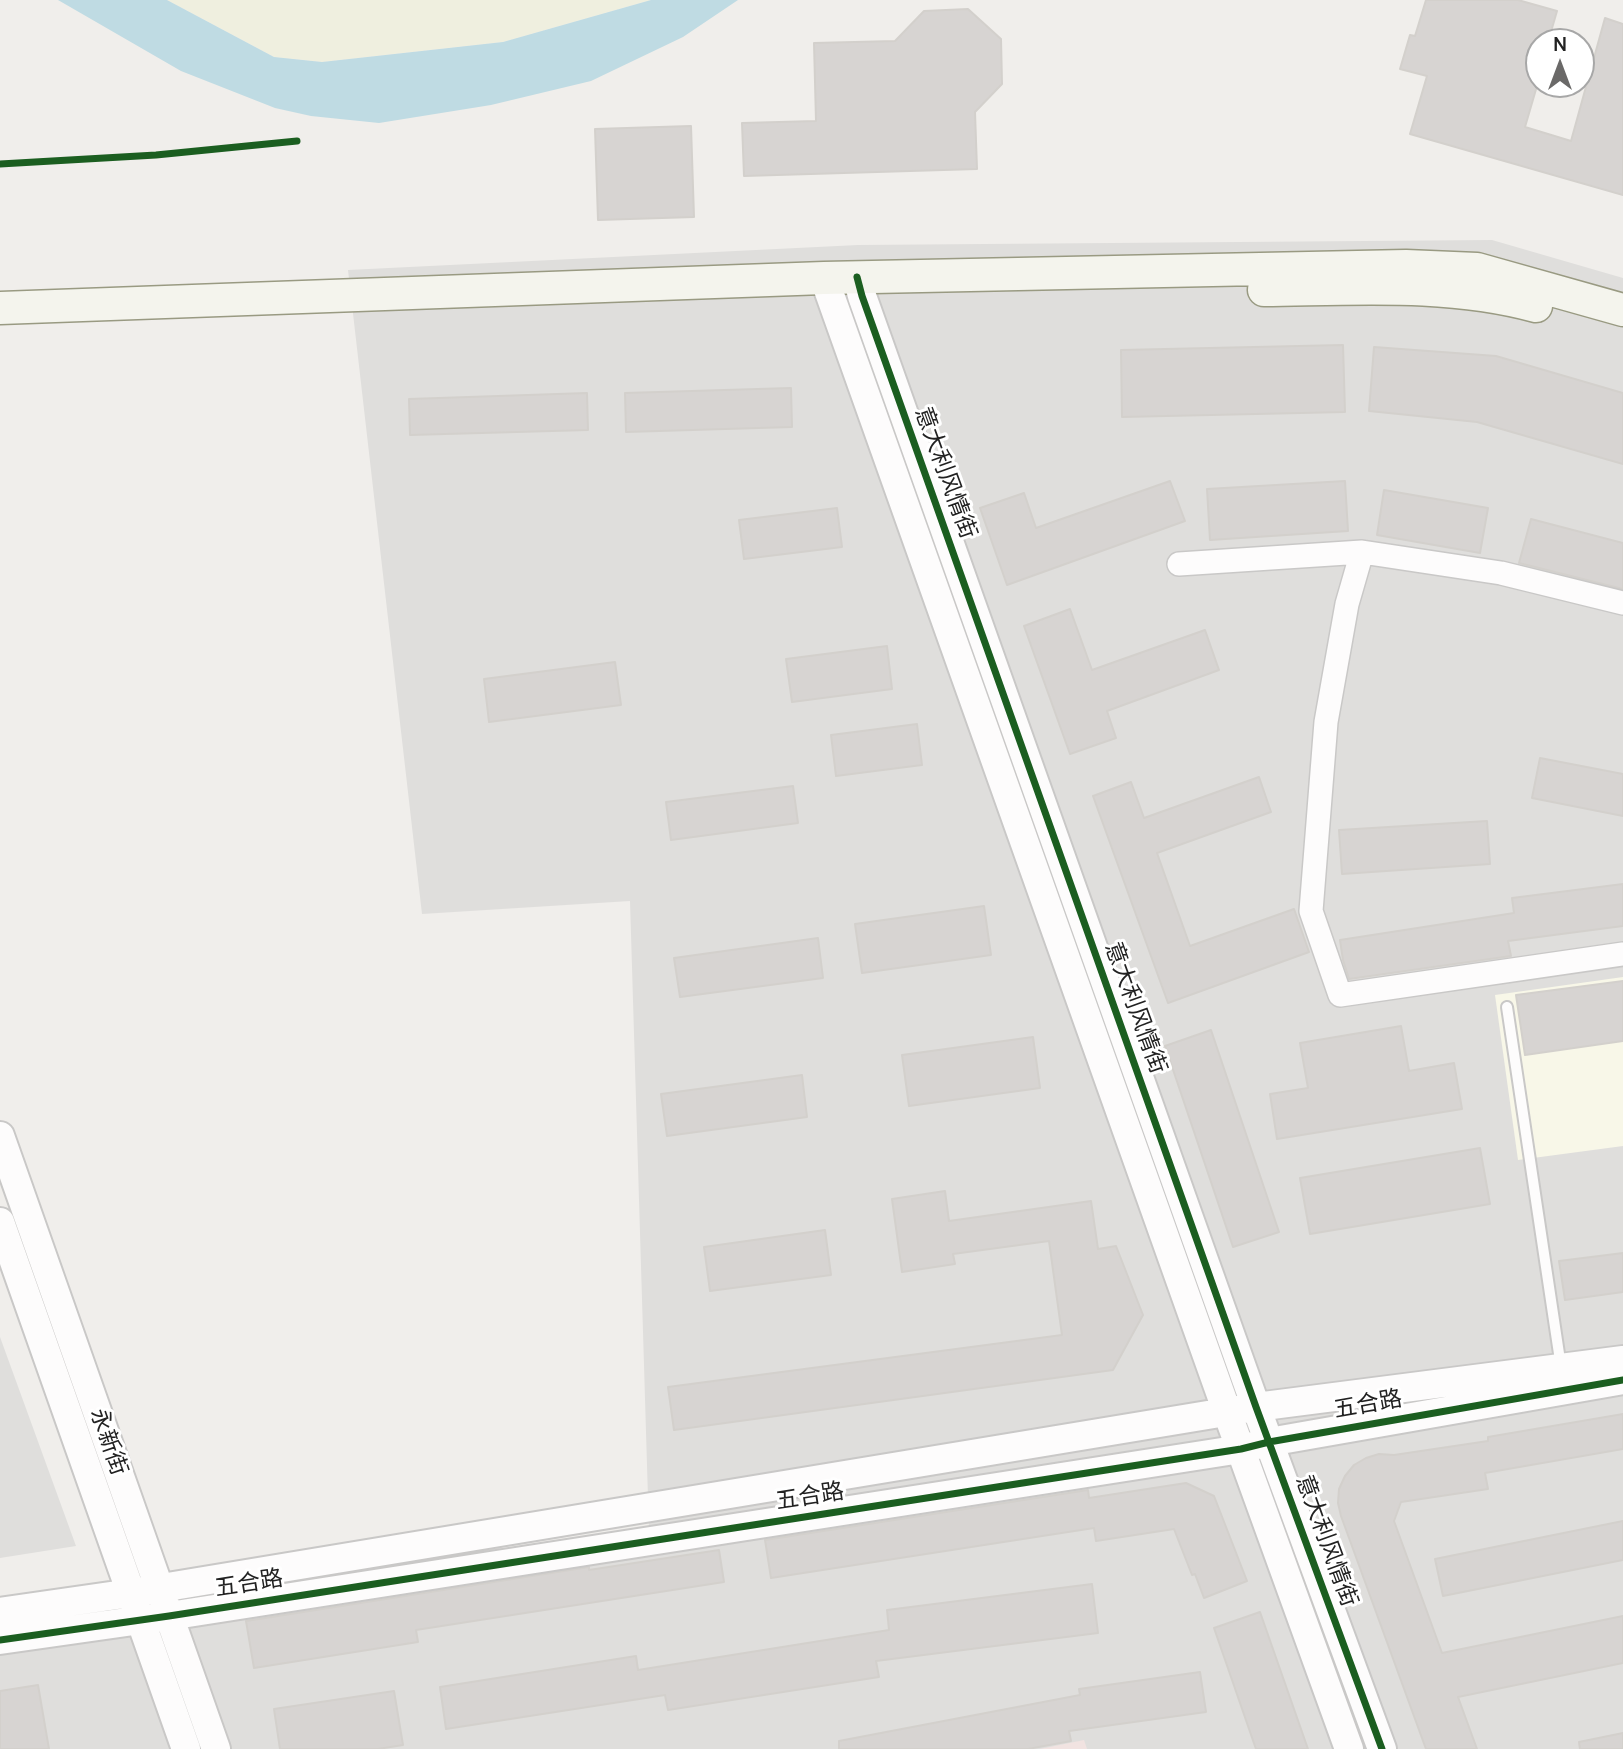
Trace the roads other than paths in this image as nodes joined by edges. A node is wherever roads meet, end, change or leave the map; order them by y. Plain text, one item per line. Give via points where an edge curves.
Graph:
1 (844, 287) junction
2 (0, 308) edge
3 (1623, 310) edge
4 (0, 328) edge
5 (1623, 331) edge
6 (1362, 552) junction
7 (1179, 564) dead end
8 (1623, 603) edge
9 (1623, 954) edge
10 (1507, 1007) dead end
11 (0, 1136) edge
12 (0, 1222) edge
13 (1623, 1360) edge
14 (1562, 1369) junction
15 (1623, 1380) edge
16 (1256, 1407) junction
17 (1227, 1412) junction
18 (1269, 1443) junction
19 (1241, 1450) junction
20 (159, 1588) junction
21 (131, 1593) junction
22 (0, 1612) edge
23 (169, 1616) junction
24 (140, 1620) junction
25 (0, 1640) edge
26 (186, 1749) edge
27 (216, 1749) edge
28 (1349, 1749) edge
29 (1382, 1749) edge

1 - 2 main road
1 - 3 main road via 1406,266 1477,270
1 - 4 main road
1 - 5 main road via 1415,288 1513,300
1 - 16 street, 意大利风情街
1 - 17 street, 意大利风情街
6 - 7 street
6 - 8 street via 1501,573
6 - 9 street via 1347,604 1326,722 1311,911 1340,995
10 - 14 lane
11 - 20 street, 永新街
12 - 21 street, 永新街
13 - 14 street, 五合路
14 - 16 street, 五合路
15 - 18 street, 五合路
16 - 17 street, 五合路
16 - 18 street, 意大利风情街
17 - 19 street, 意大利风情街
17 - 20 street, 五合路
18 - 19 street, 五合路
18 - 29 street, 意大利风情街
19 - 23 street, 五合路
19 - 28 street, 意大利风情街
20 - 21 street, 五合路
20 - 23 street, 永新街
21 - 22 street, 五合路
21 - 24 street, 永新街
23 - 24 street, 五合路
23 - 27 street, 永新街
24 - 25 street, 五合路
24 - 26 street, 永新街

